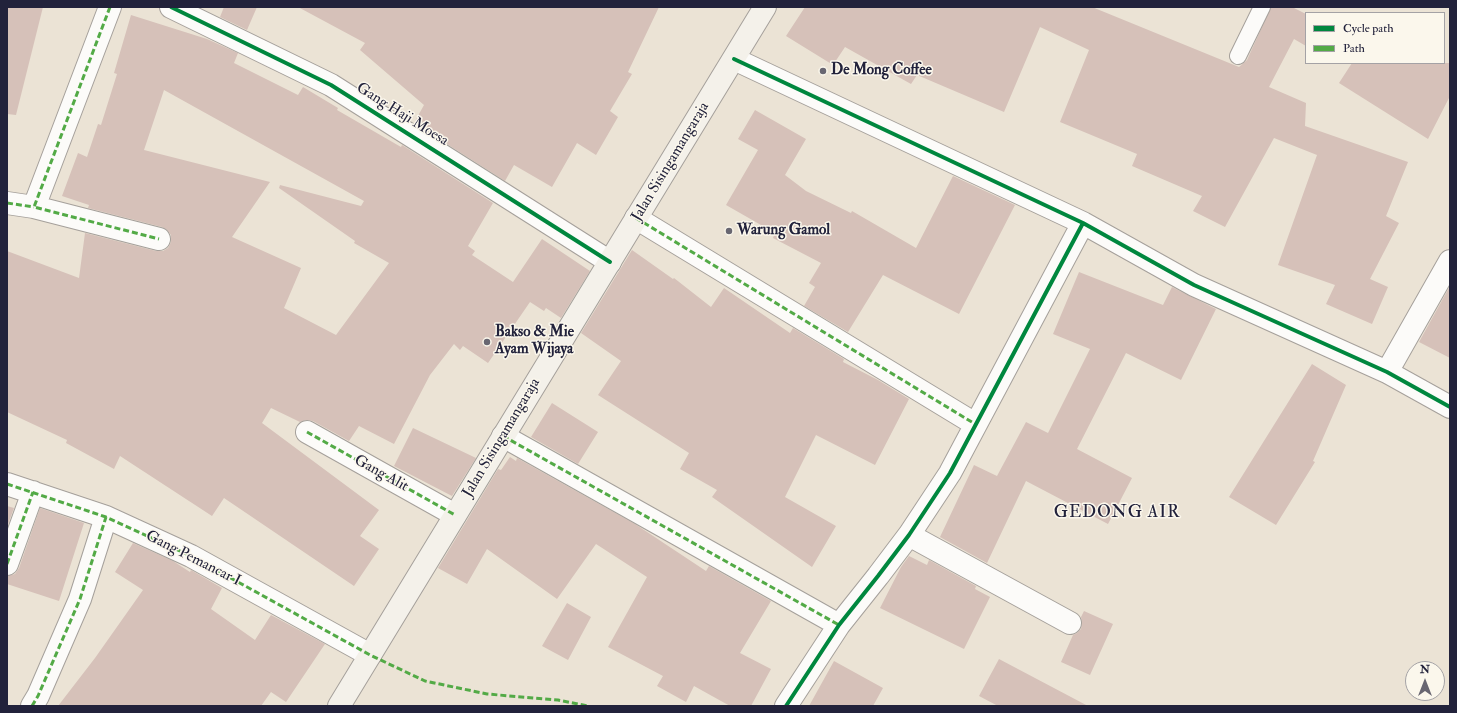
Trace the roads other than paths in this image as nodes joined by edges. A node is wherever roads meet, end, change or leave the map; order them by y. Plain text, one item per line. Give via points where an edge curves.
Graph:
1 (110, 7) edge
2 (170, 7) edge
3 (765, 7) edge
4 (1262, 7) edge
5 (1238, 56) dead end
6 (734, 59) junction
7 (7, 203) edge
8 (34, 207) junction
9 (636, 218) junction
10 (1083, 223) junction
11 (159, 239) dead end
12 (1450, 261) edge
13 (610, 262) junction
14 (1387, 372) junction
15 (1450, 407) edge
16 (975, 424) junction
17 (307, 432) dead end
18 (503, 436) junction
19 (7, 484) edge
20 (33, 492) junction
21 (455, 515) junction
22 (106, 518) junction
23 (908, 535) junction
24 (7, 564) edge
25 (1070, 623) dead end
26 (840, 625) junction
27 (370, 655) junction
28 (32, 706) edge
29 (339, 706) edge
30 (786, 706) edge

1 - 8 street
2 - 13 street, Gang Haji Moesa via 332,85
3 - 6 main road, Jalan Sisingamangaraja
4 - 5 lane
6 - 9 main road, Jalan Sisingamangaraja
6 - 10 street
7 - 8 street
8 - 11 street
9 - 13 main road, Jalan Sisingamangaraja
9 - 16 street
10 - 14 street via 1194,284
10 - 16 street
12 - 14 street
13 - 18 main road, Jalan Sisingamangaraja
14 - 15 street
16 - 23 street via 950,473
17 - 21 street, Gang Alit
18 - 21 main road, Jalan Sisingamangaraja
18 - 26 street
19 - 20 street, Gang Pemancar I
20 - 22 street, Gang Pemancar I
20 - 24 street
21 - 27 main road, Jalan Sisingamangaraja
22 - 27 street, Gang Pemancar I via 191,556
22 - 28 street via 80,599
23 - 25 street
23 - 26 street
26 - 30 street
27 - 29 main road, Jalan Sisingamangaraja

